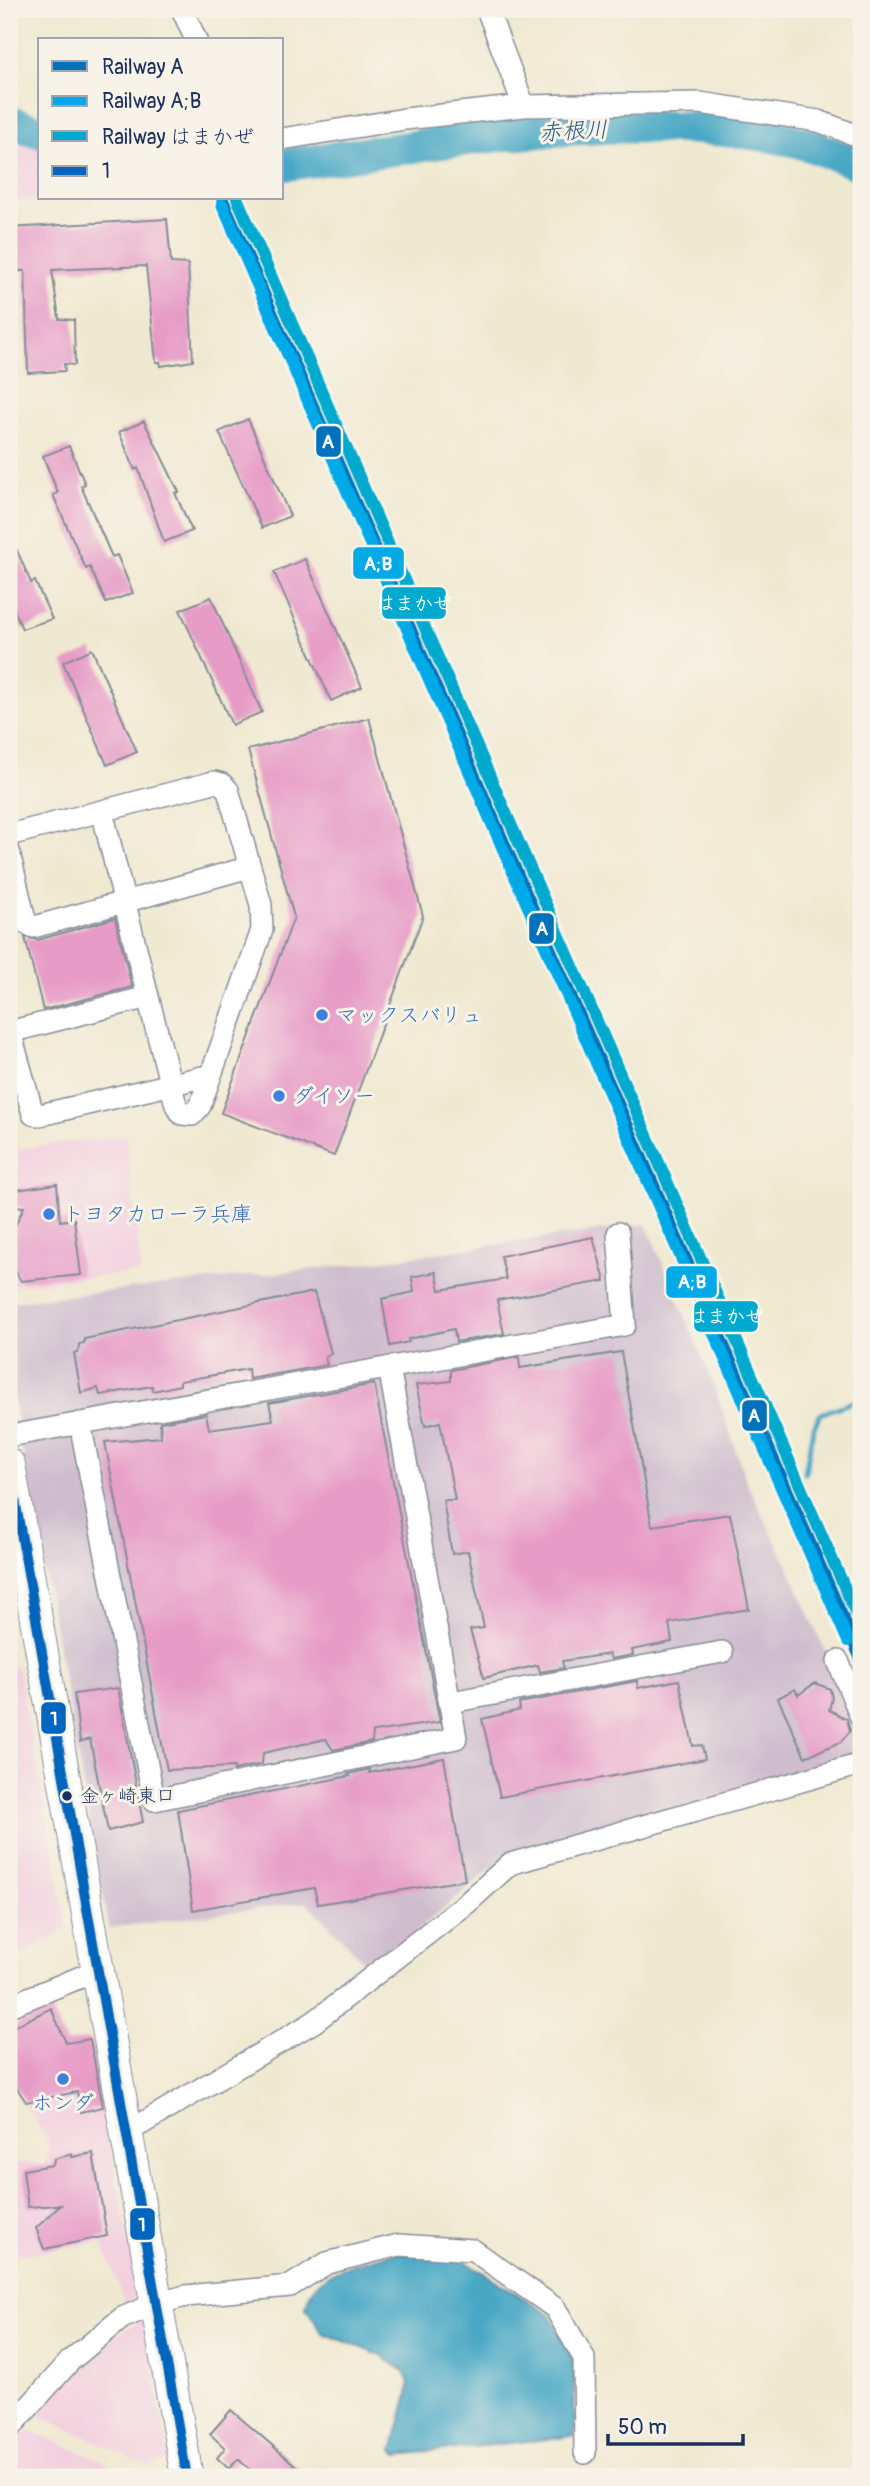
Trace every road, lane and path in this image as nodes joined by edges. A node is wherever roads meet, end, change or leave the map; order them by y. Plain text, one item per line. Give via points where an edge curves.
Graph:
1 (182, 9) edge
2 (487, 9) edge
3 (195, 38) edge
4 (524, 106) junction
5 (861, 137) edge
6 (284, 139) edge
7 (102, 811) junction
8 (9, 835) edge
9 (9, 852) edge
10 (250, 867) junction
11 (124, 902) junction
12 (148, 997) junction
13 (9, 1032) edge
14 (211, 1075) junction
15 (170, 1082) junction
16 (618, 1233) dead end
17 (389, 1367) junction
18 (80, 1423) junction
19 (9, 1436) edge
20 (9, 1465) edge
21 (722, 1652) dead end
22 (838, 1661) dead end
23 (451, 1702) junction
24 (861, 1717) edge
25 (861, 1763) edge
26 (96, 1971) junction
27 (9, 2006) edge
28 (126, 2133) junction
29 (156, 2304) junction
30 (9, 2429) edge
31 (585, 2453) dead end
32 (187, 2477) edge

1 - 3 street
2 - 4 street
4 - 5 street via 700,103 818,121
4 - 6 street
7 - 8 street
7 - 10 street via 214,782 222,784 228,790
7 - 11 street
9 - 11 street via 27,924 34,927
10 - 11 street
10 - 14 street via 261,905 262,930
11 - 12 street
12 - 13 street
12 - 15 street
13 - 15 street via 33,1114
14 - 15 street
14 - 15 street via 192,1115 182,1114 176,1105
16 - 17 street via 625,1325
17 - 18 street
17 - 23 street
18 - 19 street
18 - 23 street via 154,1800 456,1738
20 - 26 highway
21 - 23 street
22 - 24 street
25 - 28 street via 510,1864 314,2022
26 - 27 street
26 - 28 highway
28 - 29 highway
29 - 30 street via 122,2318 71,2360
29 - 31 street via 290,2286 327,2263 399,2245 473,2250 555,2308 584,2358
29 - 32 highway

